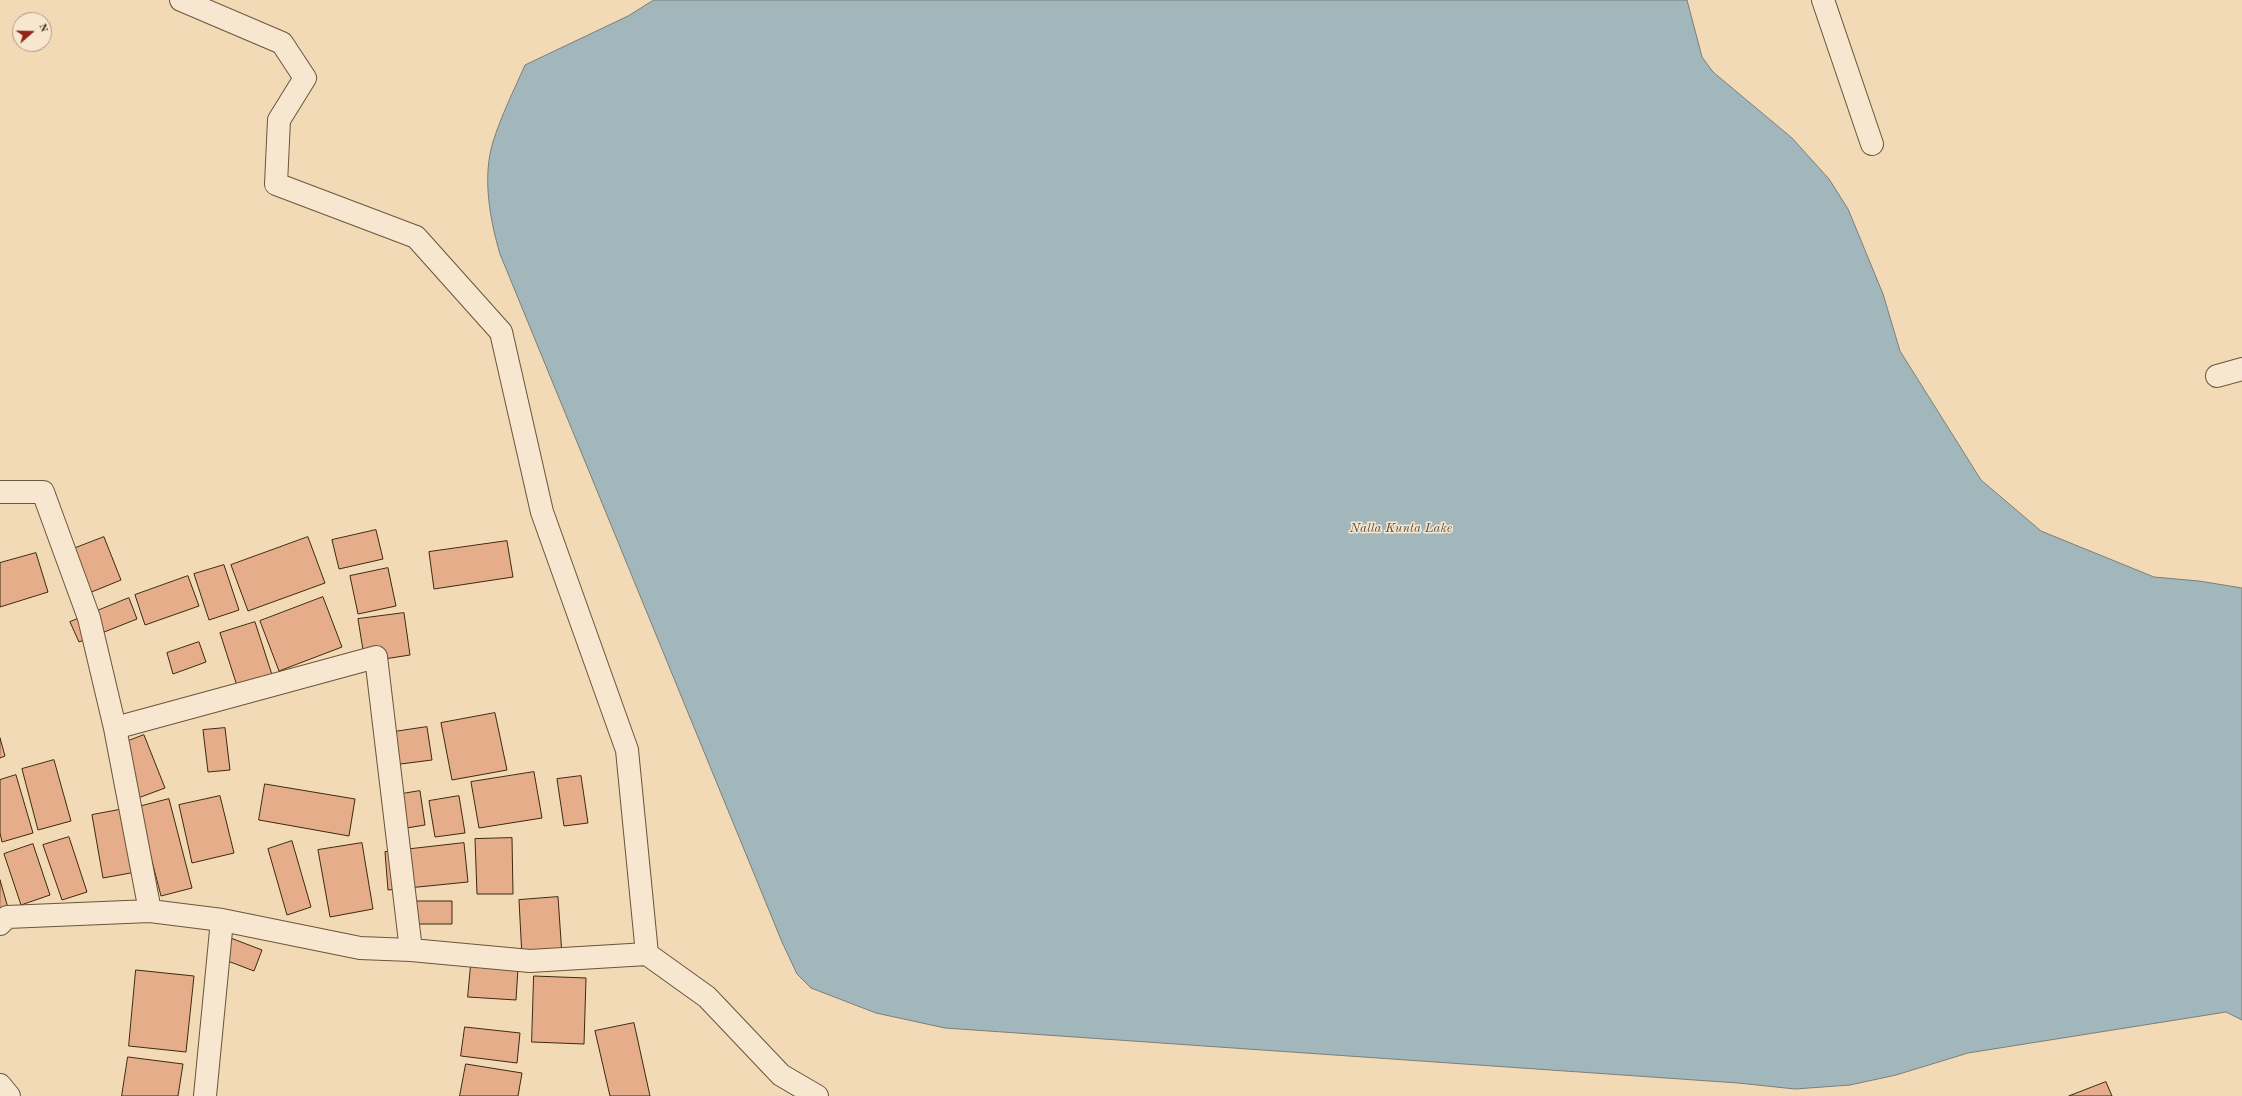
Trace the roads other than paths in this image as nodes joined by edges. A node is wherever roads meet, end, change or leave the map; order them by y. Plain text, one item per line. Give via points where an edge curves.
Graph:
1 (181, 0) edge
2 (1823, 0) edge
3 (1872, 144) dead end
4 (2242, 369) edge
5 (2217, 376) dead end
6 (0, 492) edge
7 (115, 728) junction
8 (150, 911) junction
9 (222, 920) junction
10 (0, 924) edge
11 (411, 950) junction
12 (647, 954) junction
13 (0, 1084) edge
14 (9, 1096) edge
15 (205, 1096) edge
16 (817, 1096) edge

1 - 12 street via 282,43 305,78 279,120 276,184 416,237 501,332 542,512 627,750
2 - 3 street
4 - 5 street
6 - 7 street via 43,492 89,618
7 - 8 street
7 - 11 street via 376,657
8 - 9 street
8 - 10 street via 7,917
9 - 11 street via 360,948
9 - 15 street
11 - 12 street via 530,961
12 - 16 street via 707,997 781,1075
13 - 14 street

